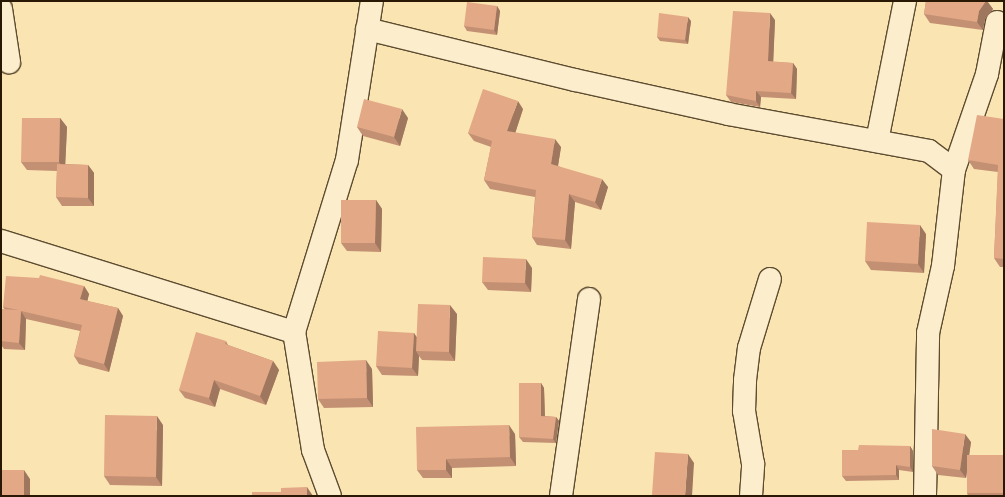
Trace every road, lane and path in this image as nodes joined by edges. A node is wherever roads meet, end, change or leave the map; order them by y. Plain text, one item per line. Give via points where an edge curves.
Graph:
1 (372, 1) edge
2 (905, 1) edge
3 (1, 9) edge
4 (997, 22) dead end
5 (367, 29) junction
6 (9, 62) dead end
7 (996, 76) edge
8 (877, 141) junction
9 (954, 170) junction
10 (1, 241) edge
11 (770, 279) dead end
12 (589, 299) dead end
13 (294, 332) junction
14 (330, 496) edge
15 (561, 496) edge
16 (751, 496) edge
17 (925, 496) edge

1 - 5 street
2 - 8 street
3 - 6 street
4 - 7 street
5 - 8 street via 705,109
5 - 13 street via 347,160
7 - 9 street
8 - 9 street via 929,151
9 - 17 street via 942,266 928,333
10 - 13 street
11 - 16 street via 749,348 745,380 744,411 753,464
12 - 15 street
13 - 14 street via 313,450

